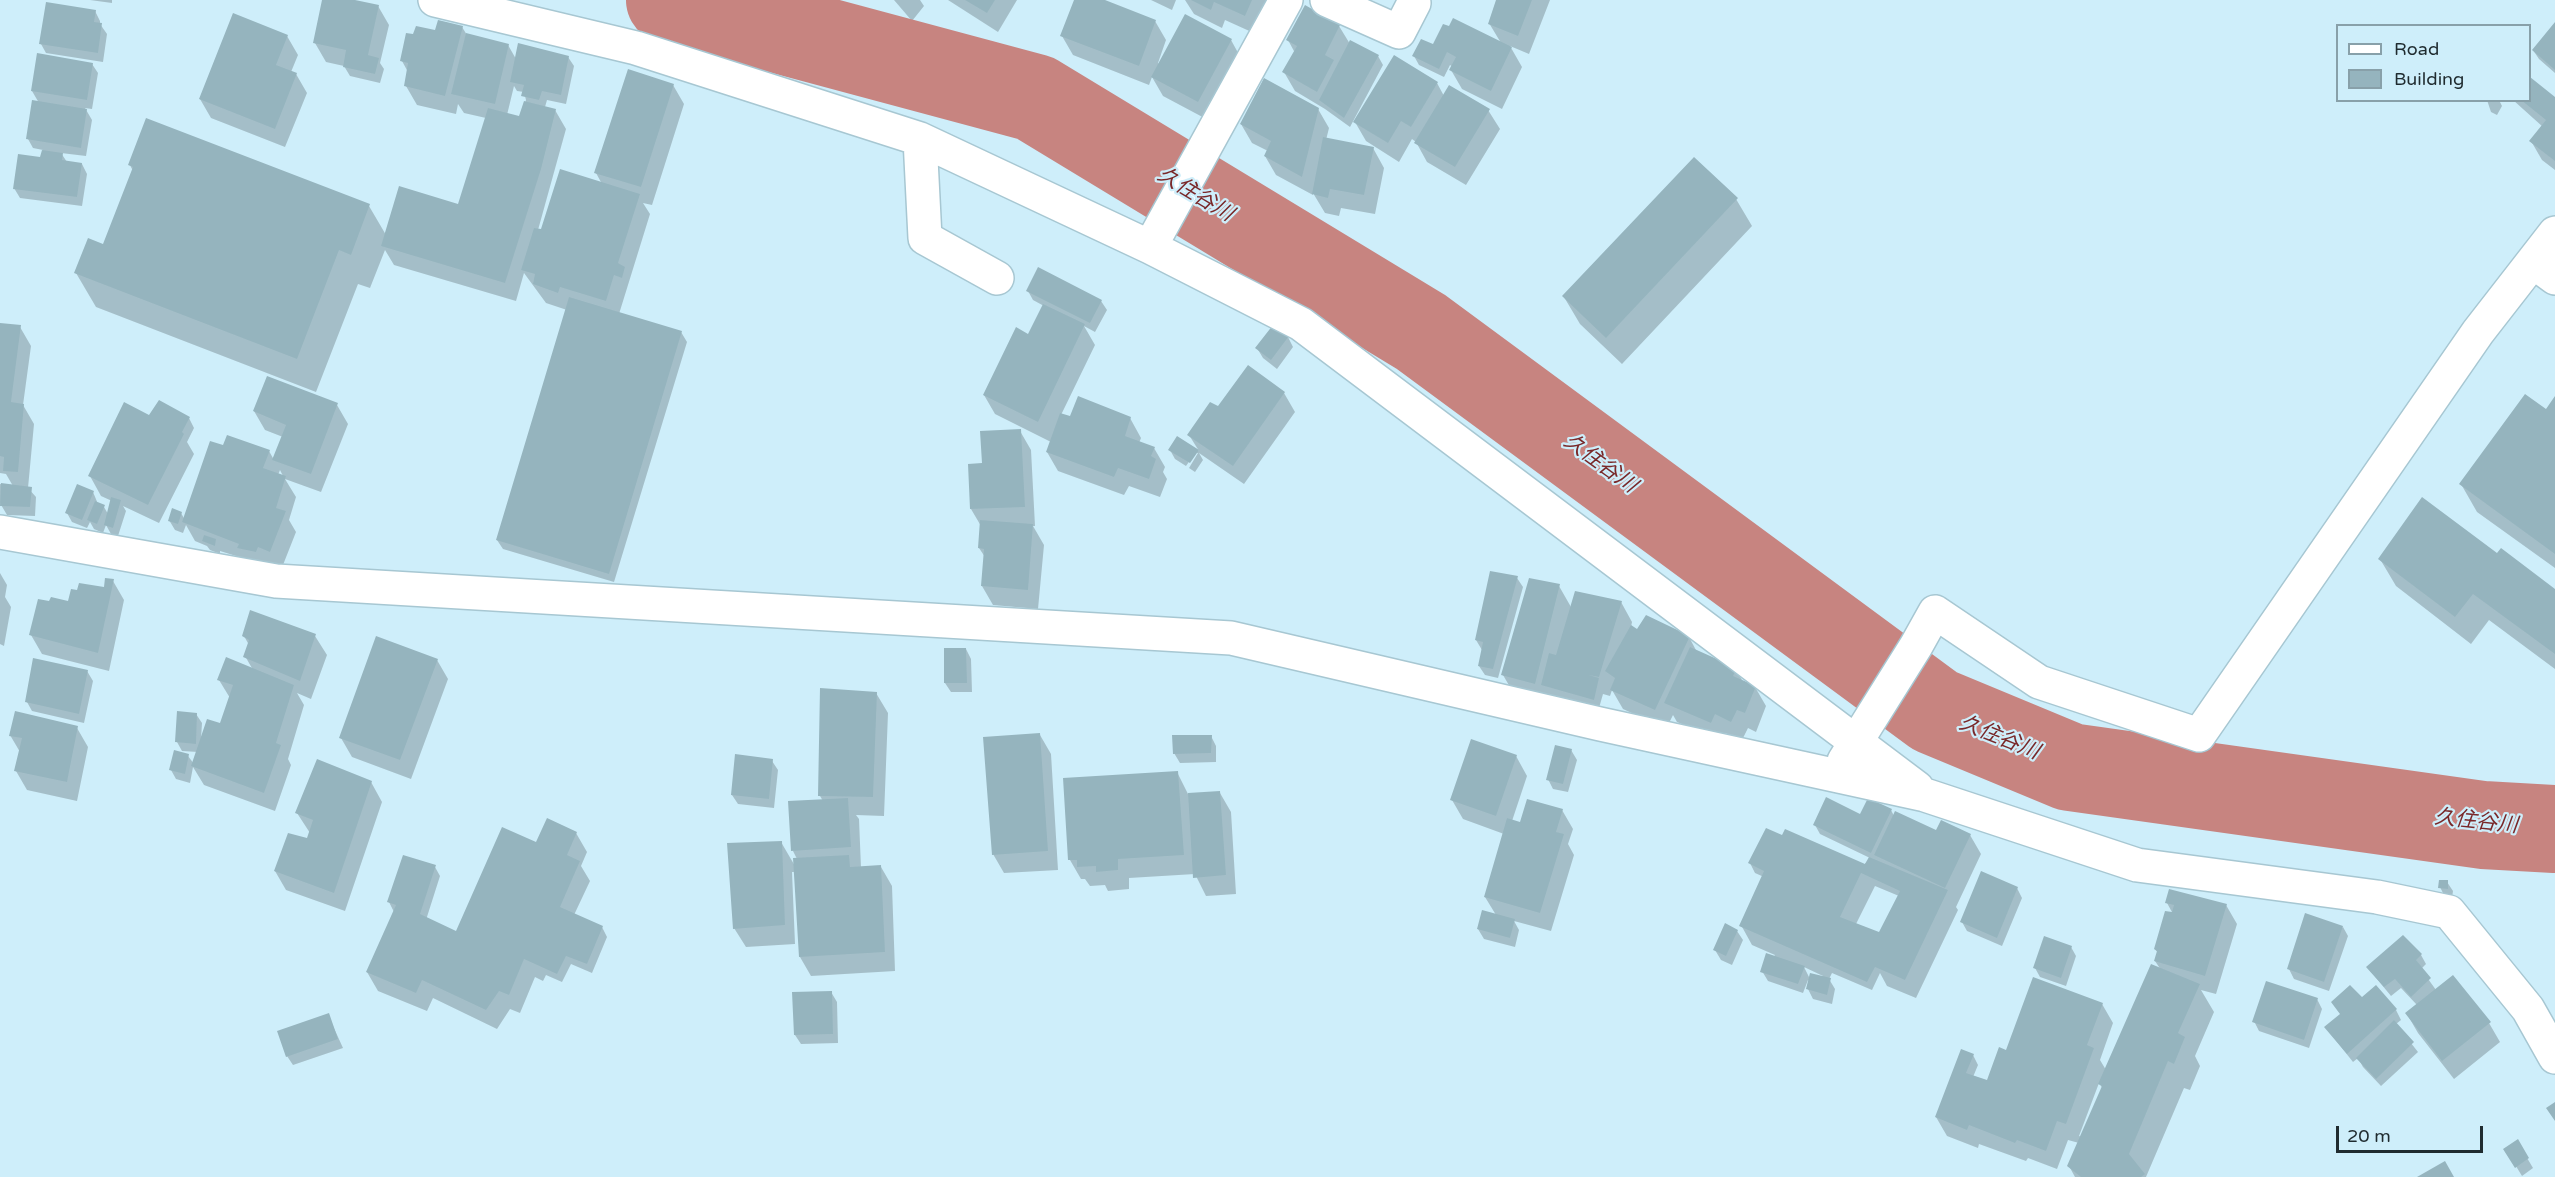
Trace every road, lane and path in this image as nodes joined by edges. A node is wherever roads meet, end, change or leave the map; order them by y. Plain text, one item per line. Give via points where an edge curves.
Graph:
1 (435, 0) edge
2 (1286, 0) edge
3 (1327, 0) edge
4 (1414, 3) dead end
5 (920, 139) junction
6 (2555, 233) edge
7 (1156, 237) junction
8 (2544, 270) edge
9 (997, 278) dead end
10 (0, 532) edge
11 (1856, 742) junction
12 (1834, 775) junction
13 (1925, 795) junction
14 (2555, 1057) edge

1 - 5 street via 636,48
2 - 7 street
3 - 4 street via 1399,32
5 - 7 street
5 - 9 street via 926,238
6 - 8 street
7 - 11 street via 1301,324
8 - 11 street via 2478,332 2199,735 2039,682 1935,612
10 - 12 street via 276,581 1231,638
11 - 12 street
11 - 13 street
12 - 13 street
13 - 14 street via 2137,865 2377,897 2449,912 2528,1009

